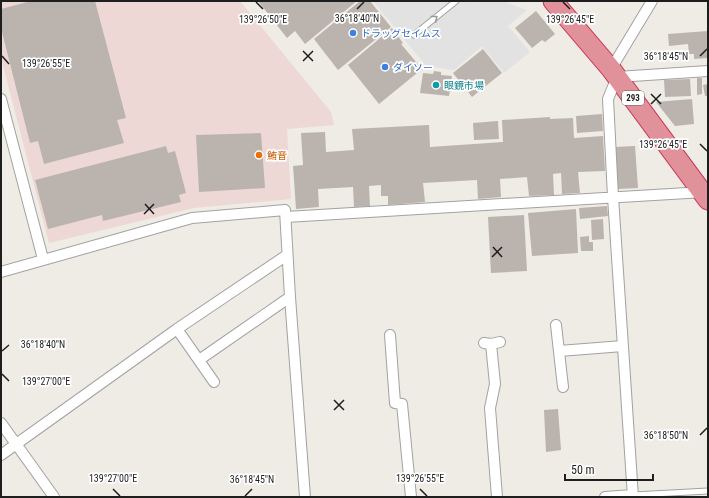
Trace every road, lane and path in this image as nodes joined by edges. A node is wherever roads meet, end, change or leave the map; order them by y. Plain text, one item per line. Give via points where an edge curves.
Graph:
1 (456, 1) edge
2 (553, 1) edge
3 (652, 1) edge
4 (414, 35) dead end
5 (708, 71) edge
6 (614, 73) junction
7 (1, 99) edge
8 (706, 194) edge
9 (613, 197) junction
10 (286, 217) junction
11 (287, 255) junction
12 (43, 259) junction
13 (1, 272) edge
14 (290, 297) junction
15 (556, 325) dead end
16 (177, 329) junction
17 (390, 335) dead end
18 (492, 343) dead end
19 (623, 346) junction
20 (559, 351) junction
21 (199, 360) junction
22 (214, 382) dead end
23 (563, 387) dead end
24 (1, 422) edge
25 (16, 445) junction
26 (1, 455) edge
27 (708, 492) edge
28 (633, 496) edge
29 (54, 497) edge
30 (305, 497) edge
31 (411, 497) edge
32 (497, 497) edge
33 (605, 497) edge

4 -> 1 lane
2 - 6 highway, 293
3 - 6 street
5 - 6 street
6 - 8 highway, 293
6 - 9 street via 608,99
7 - 12 street
8 - 9 street
9 - 10 street
9 - 19 street
10 - 11 street
10 - 12 street via 285,210 192,218
11 - 14 street
11 - 16 street
12 - 13 street
14 - 21 street
14 - 30 street
15 - 20 street
16 - 21 street
16 - 25 street
17 - 31 street via 395,403 402,404
18 - 32 street via 495,384 490,408
19 - 20 street
19 - 28 street
20 - 23 street
21 - 22 street
24 - 25 street
25 - 26 street
25 - 29 street
27 - 28 lane
28 - 33 street

